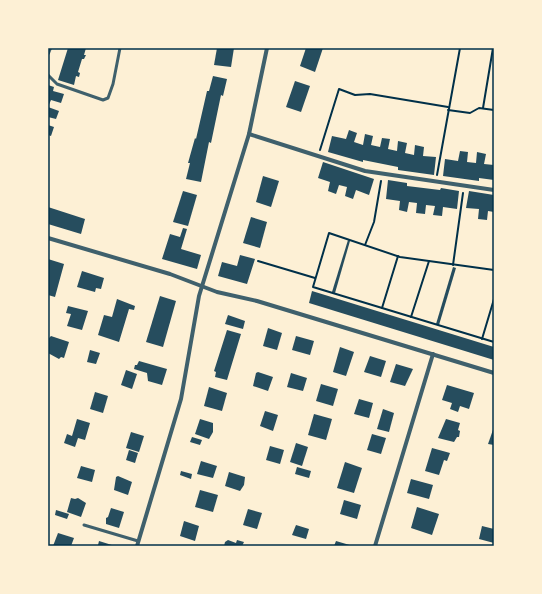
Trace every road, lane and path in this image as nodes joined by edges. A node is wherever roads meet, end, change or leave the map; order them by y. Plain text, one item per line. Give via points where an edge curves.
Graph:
1 (50, 48) edge
2 (120, 48) edge
3 (267, 48) edge
4 (460, 48) edge
5 (493, 48) edge
6 (48, 53) edge
7 (48, 75) edge
8 (448, 107) junction
9 (483, 108) junction
10 (448, 110) junction
11 (494, 110) edge
12 (249, 134) junction
13 (318, 156) junction
14 (382, 174) junction
15 (436, 182) junction
16 (464, 186) junction
17 (494, 190) edge
18 (48, 238) edge
19 (365, 245) junction
20 (398, 256) junction
21 (258, 261) dead end
22 (429, 261) junction
23 (453, 265) junction
24 (494, 270) edge
25 (315, 278) junction
26 (202, 286) junction
27 (494, 299) edge
28 (382, 308) junction
29 (411, 317) junction
30 (482, 339) junction
31 (494, 342) edge
32 (433, 354) junction
33 (494, 373) edge
34 (84, 525) dead end
35 (137, 544) edge
36 (375, 546) edge

1 - 6 street
2 - 7 lane via 113,84 108,98 103,100 57,84
3 - 12 street
4 - 8 path
5 - 9 path
8 - 10 path
8 - 13 path via 370,94 355,95 339,89
9 - 10 path via 470,113
9 - 11 path
10 - 15 path
12 - 13 street
12 - 26 street
13 - 14 street
14 - 15 street
14 - 19 path via 374,222
15 - 16 street
16 - 17 street
16 - 23 path
18 - 26 street
19 - 20 path
19 - 25 path via 329,233
20 - 22 path
20 - 28 path
21 - 25 path
22 - 23 path
22 - 29 path
23 - 24 path
25 - 28 path via 313,287
26 - 32 street
26 - 35 street via 181,399
27 - 30 path
28 - 29 path
29 - 30 path
30 - 31 path
32 - 33 street
32 - 36 street
34 - 35 lane

